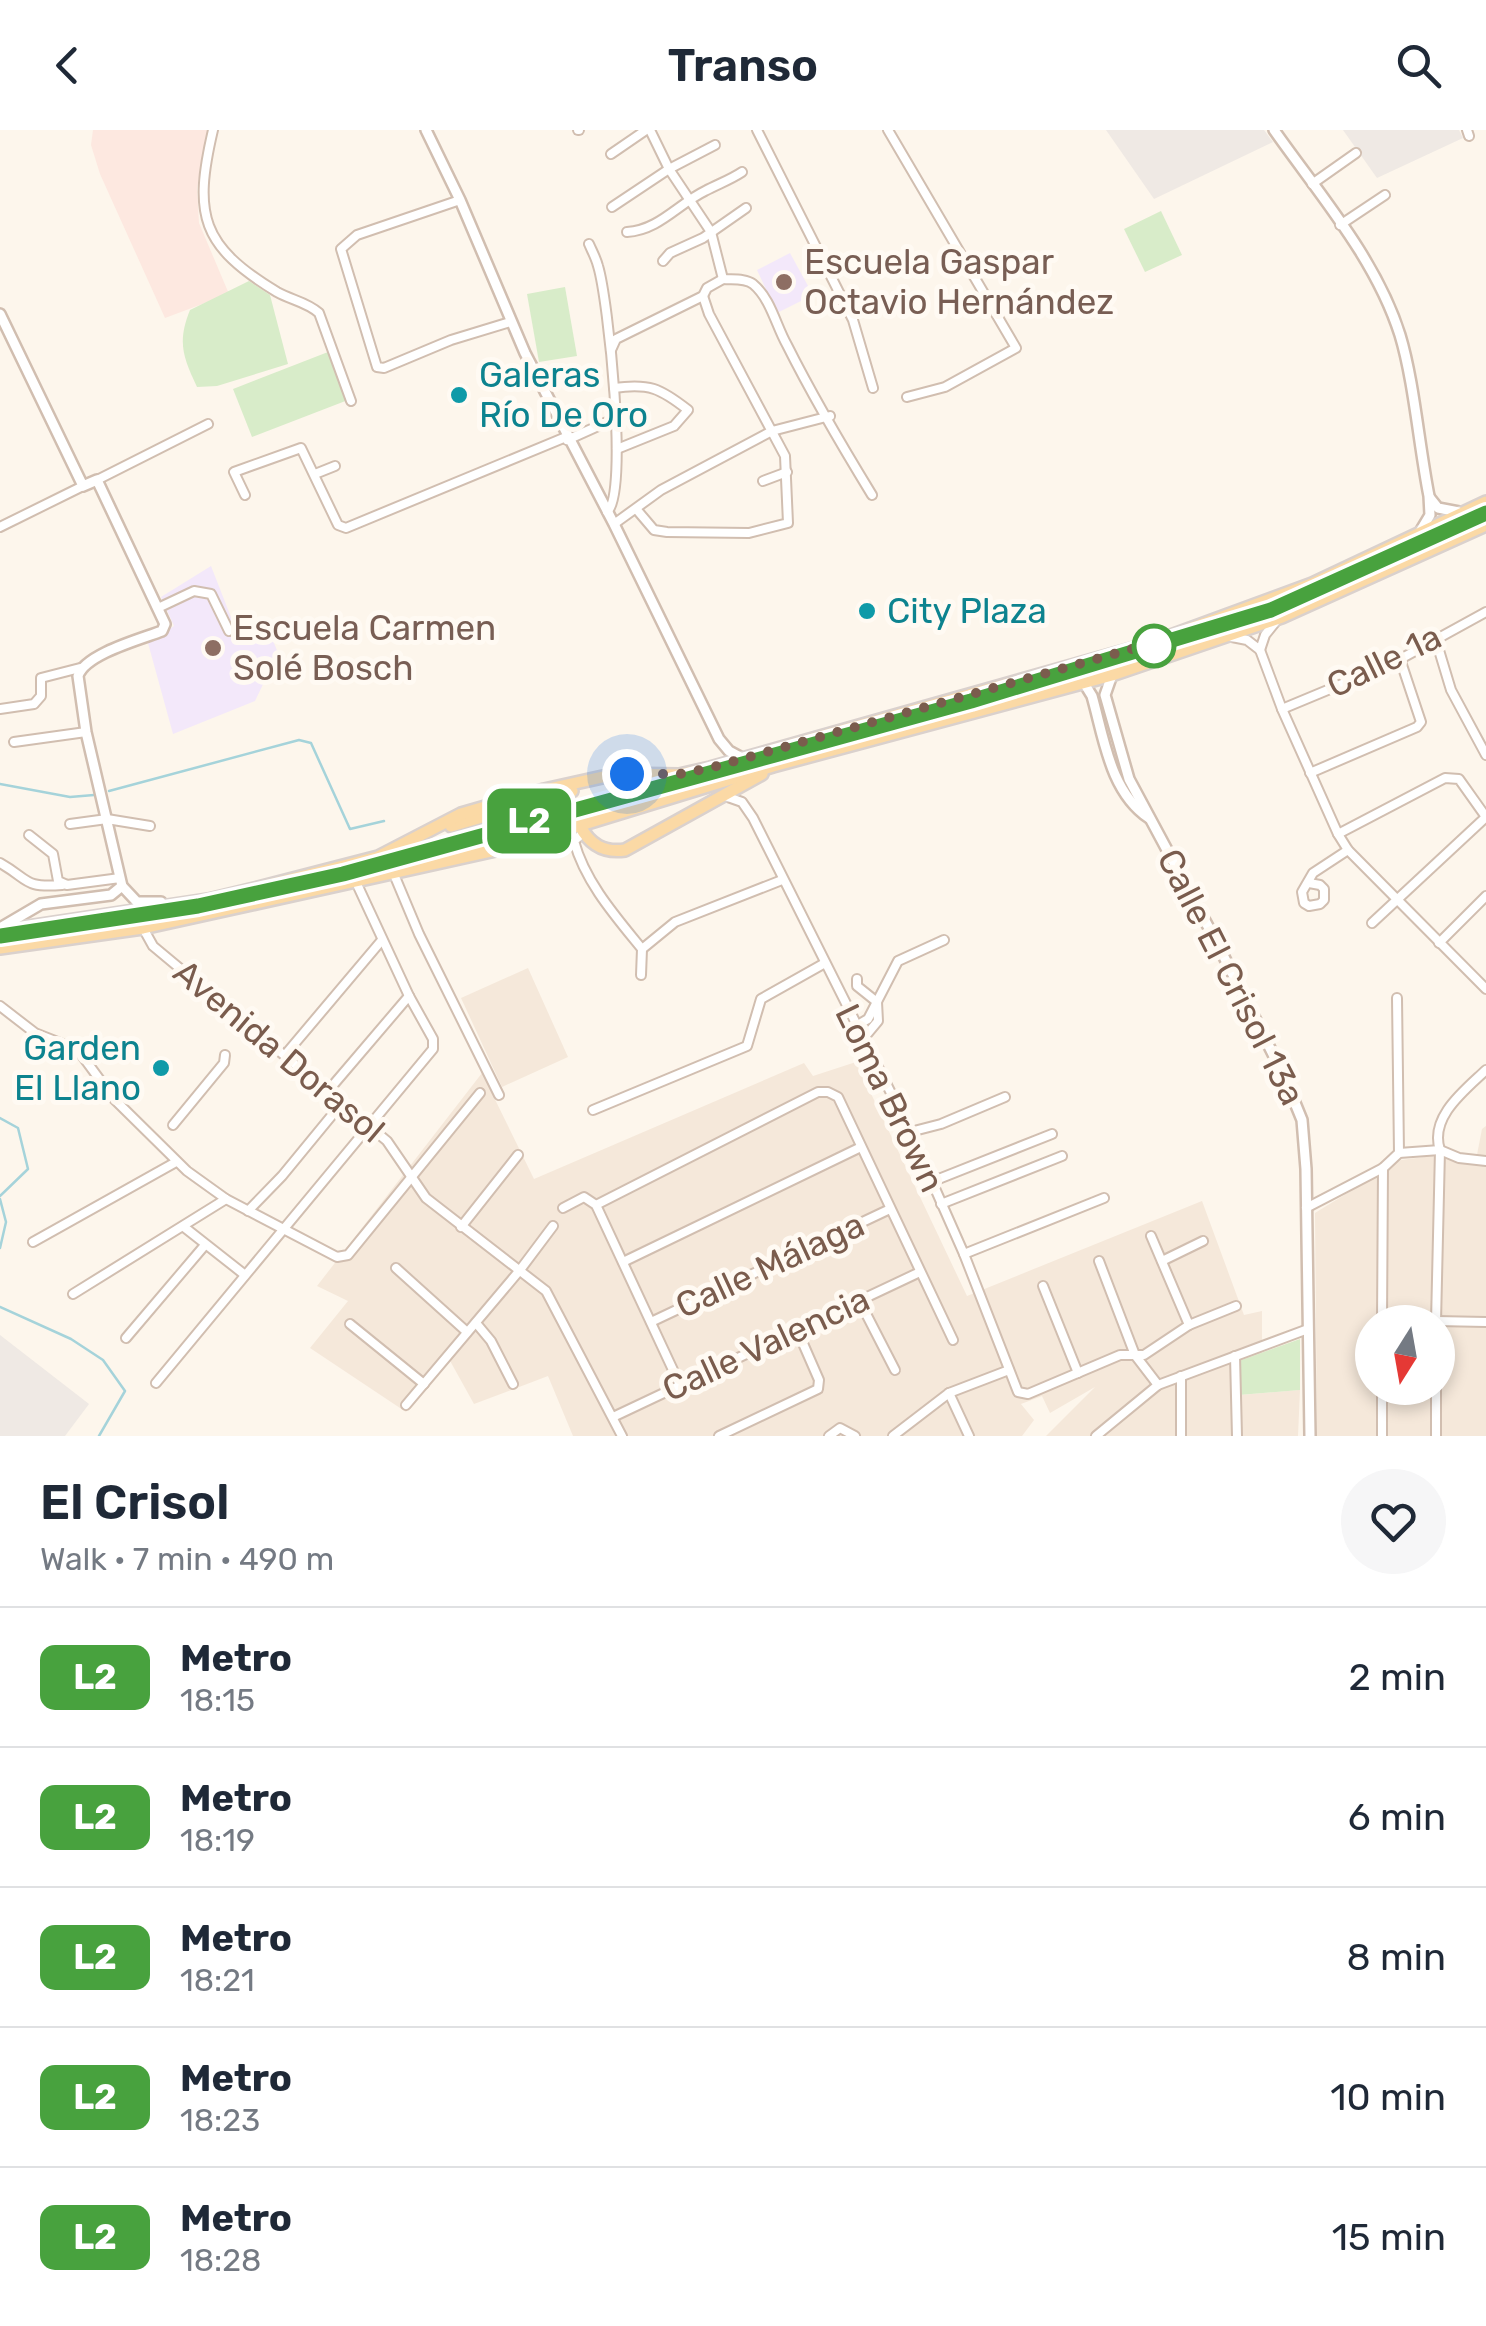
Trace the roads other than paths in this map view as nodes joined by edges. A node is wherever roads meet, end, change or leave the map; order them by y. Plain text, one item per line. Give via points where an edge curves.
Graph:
1 (213, 130) edge
2 (426, 130) edge
3 (648, 130) edge
4 (757, 130) edge
5 (888, 130) edge
6 (1277, 131) edge
7 (715, 145) dead end
8 (611, 154) dead end
9 (1356, 154) dead end
10 (670, 169) junction
11 (742, 172) dead end
12 (1312, 184) junction
13 (1385, 195) dead end
14 (460, 200) junction
15 (690, 202) junction
16 (612, 207) dead end
17 (746, 208) dead end
18 (1340, 225) junction
19 (627, 232) dead end
20 (710, 232) junction
21 (589, 244) dead end
22 (663, 261) dead end
23 (723, 279) junction
24 (703, 296) junction
25 (0, 314) edge
26 (510, 322) junction
27 (610, 352) junction
28 (614, 388) junction
29 (873, 388) dead end
30 (907, 396) dead end
31 (350, 401) dead end
32 (828, 417) junction
33 (616, 418) junction
34 (208, 424) dead end
35 (772, 431) junction
36 (567, 438) junction
37 (617, 449) junction
38 (335, 466) dead end
39 (788, 472) junction
40 (316, 474) junction
41 (97, 480) junction
42 (763, 481) dead end
43 (84, 486) junction
44 (872, 495) dead end
45 (245, 496) dead end
46 (1429, 496) junction
47 (1486, 502) edge
48 (637, 510) junction
49 (607, 512) junction
50 (1469, 512) junction
51 (614, 524) junction
52 (1486, 525) edge
53 (0, 527) edge
54 (1405, 540) junction
55 (158, 608) junction
56 (1486, 612) edge
57 (1282, 617) junction
58 (230, 631) dead end
59 (1223, 638) junction
60 (1435, 638) junction
61 (1260, 650) junction
62 (1400, 659) junction
63 (80, 668) junction
64 (1112, 675) junction
65 (1084, 683) junction
66 (0, 709) edge
67 (1282, 709) junction
68 (1108, 731) junction
69 (1486, 731) edge
70 (86, 732) junction
71 (1476, 736) junction
72 (719, 740) junction
73 (14, 742) dead end
74 (1486, 754) edge
75 (746, 759) junction
76 (774, 766) junction
77 (710, 768) junction
78 (1310, 772) junction
79 (645, 774) junction
80 (751, 782) junction
81 (725, 796) junction
82 (670, 797) junction
83 (746, 806) junction
84 (1486, 817) edge
85 (106, 820) junction
86 (70, 824) dead end
87 (150, 826) dead end
88 (582, 830) junction
89 (1338, 834) junction
90 (28, 835) dead end
91 (422, 835) junction
92 (1348, 850) junction
93 (448, 860) junction
94 (0, 863) edge
95 (391, 873) junction
96 (782, 880) junction
97 (121, 882) junction
98 (356, 882) junction
99 (1309, 883) dead end
100 (66, 884) junction
101 (1486, 896) edge
102 (208, 900) junction
103 (1396, 902) junction
104 (1372, 923) dead end
105 (143, 928) junction
106 (0, 929) edge
107 (382, 940) junction
108 (944, 940) dead end
109 (1438, 943) junction
110 (0, 948) edge
111 (642, 949) junction
112 (825, 962) junction
113 (640, 975) dead end
114 (857, 979) dead end
115 (1485, 986) edge
116 (409, 996) junction
117 (1397, 998) dead end
118 (878, 1002) junction
119 (0, 1006) edge
120 (856, 1026) junction
121 (862, 1039) junction
122 (224, 1054) dead end
123 (285, 1055) junction
124 (1486, 1070) edge
125 (328, 1091) junction
126 (480, 1093) dead end
127 (499, 1095) dead end
128 (1006, 1097) dead end
129 (342, 1102) junction
130 (593, 1110) dead end
131 (173, 1125) dead end
132 (370, 1126) junction
133 (910, 1132) junction
134 (1052, 1134) dead end
135 (861, 1148) junction
136 (1440, 1150) junction
137 (1400, 1153) junction
138 (518, 1155) dead end
139 (1062, 1156) dead end
140 (1486, 1161) edge
141 (176, 1162) junction
142 (1382, 1168) junction
143 (412, 1178) junction
144 (932, 1182) junction
145 (1104, 1198) dead end
146 (226, 1199) junction
147 (942, 1204) junction
148 (596, 1205) junction
149 (563, 1208) dead end
150 (1306, 1208) junction
151 (890, 1209) junction
152 (248, 1211) junction
153 (553, 1226) dead end
154 (184, 1227) junction
155 (461, 1227) junction
156 (282, 1228) junction
157 (1151, 1236) dead end
158 (1203, 1241) dead end
159 (34, 1242) dead end
160 (206, 1245) junction
161 (964, 1254) junction
162 (623, 1262) junction
163 (1099, 1262) dead end
164 (1162, 1262) junction
165 (396, 1268) dead end
166 (520, 1270) junction
167 (920, 1272) junction
168 (245, 1275) junction
169 (1043, 1286) dead end
170 (73, 1294) dead end
171 (860, 1302) junction
172 (1382, 1305) edge
173 (1436, 1305) edge
174 (1236, 1306) dead end
175 (476, 1322) junction
176 (651, 1322) junction
177 (1455, 1322) edge
178 (1486, 1322) edge
179 (350, 1324) dead end
180 (1190, 1325) junction
181 (1308, 1329) junction
182 (468, 1332) junction
183 (798, 1332) junction
184 (126, 1338) dead end
185 (953, 1340) dead end
186 (1135, 1355) junction
187 (1235, 1356) junction
188 (895, 1370) dead end
189 (1009, 1370) junction
190 (1078, 1373) junction
191 (1181, 1376) junction
192 (156, 1382) dead end
193 (424, 1384) junction
194 (513, 1384) dead end
195 (680, 1384) junction
196 (1158, 1385) junction
197 (949, 1393) junction
198 (406, 1405) dead end
199 (1382, 1405) edge
200 (1436, 1405) edge
201 (613, 1417) junction
202 (622, 1436) edge
203 (719, 1436) edge
204 (828, 1436) edge
205 (856, 1436) edge
206 (893, 1436) edge
207 (969, 1436) edge
208 (1096, 1436) edge
209 (1181, 1436) edge
210 (1236, 1436) edge
211 (1310, 1436) edge
212 (1382, 1436) edge
213 (1436, 1436) edge

1 - 31 street via 202,187 216,242 236,264 318,313
2 - 14 street
3 - 8 street
3 - 10 street
4 - 29 street via 853,320
5 - 30 street via 1016,348 945,387
6 - 12 street
7 - 10 street
9 - 12 street
10 - 15 street
10 - 16 street
11 - 15 street
12 - 18 street
13 - 18 street
14 - 26 street
14 - 26 street via 357,235 341,249 377,367
15 - 19 street via 642,231
15 - 20 street
17 - 20 street
18 - 46 street via 1385,295 1401,338
20 - 22 street
20 - 23 street
21 - 27 street
23 - 24 street
23 - 32 street via 754,285
24 - 27 street via 616,339
24 - 35 street
25 - 43 street
26 - 36 street
27 - 28 street
28 - 33 street
28 - 37 street via 642,384 688,410 674,426
32 - 35 street
32 - 44 street
33 - 36 street
33 - 37 street
34 - 41 street
35 - 39 street
35 - 48 street via 661,490
36 - 40 street via 346,528 338,525
36 - 49 street
37 - 49 street via 614,504
38 - 40 street
39 - 42 street
39 - 48 street via 788,523 748,533 667,532 654,530
40 - 45 street via 306,451 296,448 234,472
41 - 43 street
41 - 55 street
43 - 53 street
46 - 50 street via 1444,511
46 - 54 street via 1428,522
47 - 50 main road
48 - 51 street
49 - 51 street
50 - 54 main road
51 - 72 street
52 - 57 main road
54 - 75 main road via 1312,584 1146,645
55 - 58 street via 194,592 211,594
55 - 63 street via 162,631
56 - 60 street, Calle 1a
57 - 59 main road
57 - 61 street via 1264,634
59 - 61 street via 1247,640
59 - 64 main road
60 - 62 street, Calle 1a
60 - 71 street via 1451,690
61 - 67 street
62 - 67 street, Calle 1a
62 - 78 street via 1421,722
63 - 66 street via 41,678 34,704
63 - 70 street
64 - 65 main road
64 - 68 street, Calle El Crisol 13a via 1105,695
65 - 68 street, Calle El Crisol 13a
65 - 76 main road
67 - 78 street
68 - 150 street, Calle El Crisol 13a via 1294,1098 1306,1144
69 - 71 street
70 - 73 street
70 - 85 street
71 - 74 street
72 - 75 street
72 - 77 street
75 - 77 main road
76 - 80 main road
76 - 82 main road
77 - 79 main road
78 - 89 street
79 - 82 main road via 561,794 549,811 568,821
79 - 91 main road via 544,790 460,814
80 - 81 main road
80 - 83 street
81 - 83 street
81 - 88 main road via 625,850 592,844
82 - 88 main road
83 - 96 street, Loma Brown
84 - 89 street via 1459,779 1445,778
84 - 103 street
85 - 86 street
85 - 87 street
85 - 97 street
88 - 93 main road
88 - 111 street via 574,841 578,855
89 - 92 street
90 - 100 street via 53,854 58,881
91 - 93 main road via 509,809 524,814 522,832
91 - 102 main road via 378,857
92 - 99 street via 1313,873
92 - 103 street
93 - 95 main road
94 - 100 street via 25,882
95 - 98 main road
95 - 127 street
96 - 111 street via 674,922
96 - 112 street, Loma Brown
97 - 100 street
97 - 102 street via 131,899 143,903
97 - 106 street via 111,896 41,904
98 - 105 main road
98 - 107 street
101 - 109 street
102 - 106 main road
103 - 104 street
103 - 109 street
105 - 110 main road
105 - 123 street, Avenida Dorasol via 153,946
107 - 116 street
107 - 123 street
108 - 118 street via 898,961
109 - 115 street
111 - 113 street
112 - 120 street, Loma Brown
112 - 130 street via 761,999 746,1046
114 - 118 street
116 - 125 street
116 - 132 street via 433,1049
117 - 137 street
118 - 120 street
118 - 121 street via 878,1021
119 - 141 street via 35,1033 78,1050 114,1099
120 - 121 street, Loma Brown
121 - 133 street, Loma Brown
122 - 131 street via 224,1063
123 - 125 street, Avenida Dorasol
124 - 136 street via 1448,1109 1437,1136
125 - 129 street, Avenida Dorasol
126 - 143 street
128 - 133 street
129 - 132 street, Avenida Dorasol
129 - 152 street
132 - 143 street, Avenida Dorasol via 396,1150
132 - 156 street
133 - 144 street, Loma Brown
134 - 144 street
135 - 148 street via 838,1097 818,1092
135 - 151 street
135 - 162 street
136 - 137 street
136 - 140 street
136 - 173 street
137 - 142 street
138 - 155 street
139 - 147 street
141 - 146 street
141 - 159 street
142 - 150 street
142 - 172 street
143 - 155 street, Avenida Dorasol
143 - 156 street via 341,1258
144 - 147 street, Loma Brown
145 - 161 street
146 - 152 street
146 - 154 street
147 - 161 street, Loma Brown
148 - 149 street via 584,1197
148 - 162 street
150 - 181 street, Calle El Crisol 13a
151 - 167 street
151 - 176 street, Calle Málaga
152 - 156 street
153 - 166 street
154 - 160 street
154 - 170 street
155 - 166 street, Avenida Dorasol
156 - 168 street
157 - 164 street
158 - 164 street
160 - 168 street
160 - 184 street
161 - 189 street, Loma Brown
162 - 176 street
163 - 186 street
164 - 180 street
165 - 182 street
166 - 175 street
166 - 201 street, Avenida Dorasol via 546,1290
167 - 171 street, Calle Valencia
167 - 185 street
168 - 192 street
169 - 190 street
171 - 183 street, Calle Valencia
171 - 188 street
174 - 180 street
175 - 182 street
175 - 194 street
176 - 195 street
177 - 178 street
179 - 193 street
180 - 186 street
181 - 187 street
181 - 211 street, Calle El Crisol 13a
182 - 193 street
183 - 195 street, Calle Valencia
183 - 203 street via 818,1388
186 - 190 street
186 - 196 street
187 - 191 street
187 - 210 street
189 - 190 street, Loma Brown via 1021,1394
189 - 197 street
191 - 196 street
191 - 209 street
193 - 198 street
195 - 201 street, Calle Valencia
196 - 208 street
197 - 206 street
197 - 207 street
199 - 212 street
200 - 213 street
201 - 202 street, Avenida Dorasol
204 - 205 street via 840,1428

